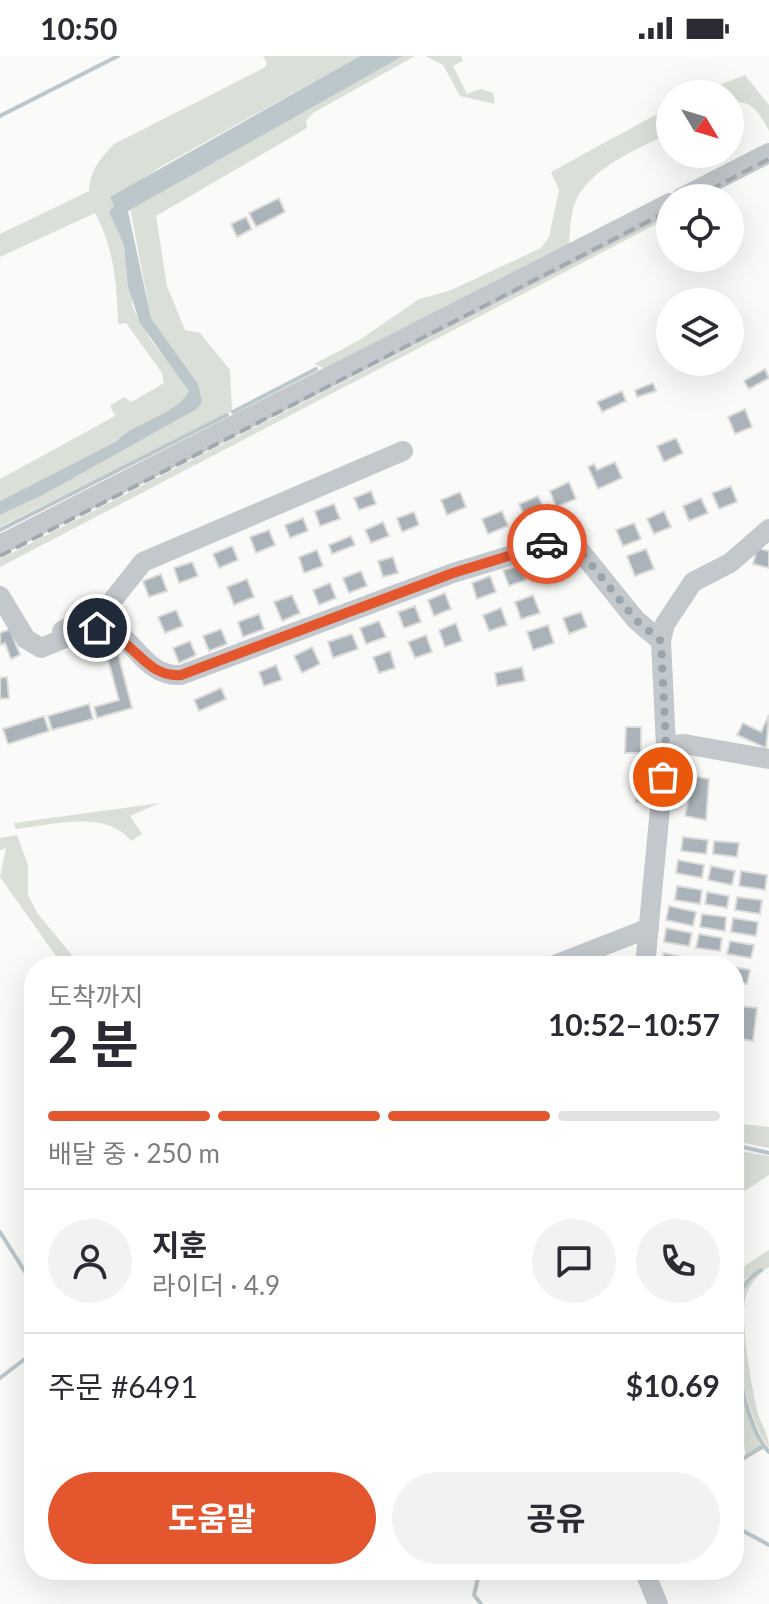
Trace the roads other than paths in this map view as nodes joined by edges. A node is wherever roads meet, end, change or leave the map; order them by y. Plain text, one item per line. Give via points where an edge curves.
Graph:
1 (769, 153) edge
2 (708, 184) edge
3 (656, 210) edge
4 (403, 451) dead end
5 (769, 529) edge
6 (0, 545) edge
7 (0, 596) edge
8 (661, 641) junction
9 (41, 648) junction
10 (666, 746) junction
11 (769, 759) edge
12 (649, 928) junction
13 (578, 956) edge
14 (646, 956) edge
15 (648, 1580) edge
16 (658, 1604) edge

1 - 2 street
3 - 6 street
4 - 9 street via 143,562 108,606
5 - 8 street via 730,563 693,582 665,624
7 - 9 street via 26,639
8 - 9 street via 636,620 573,542 562,540 453,573 181,675 166,676 115,633 97,628
8 - 10 street
10 - 11 street via 684,744
10 - 12 street
12 - 13 street
12 - 14 street
15 - 16 street

